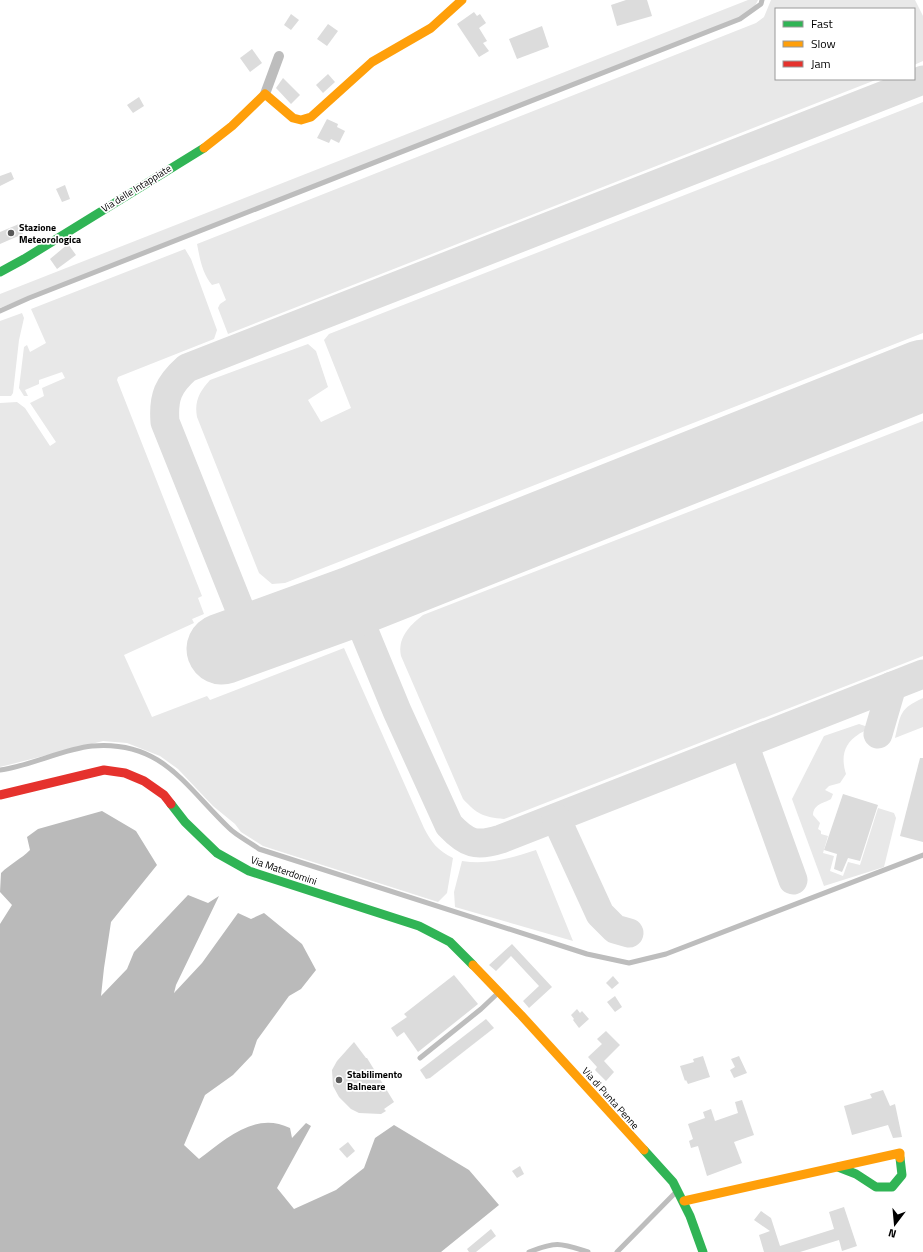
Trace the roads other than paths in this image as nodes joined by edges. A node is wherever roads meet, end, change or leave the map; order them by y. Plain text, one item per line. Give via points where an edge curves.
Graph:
1 (462, 0) edge
2 (762, 0) edge
3 (279, 56) dead end
4 (265, 94) junction
5 (0, 272) edge
6 (0, 311) edge
7 (0, 770) edge
8 (0, 795) edge
9 (923, 855) edge
10 (480, 973) joint
11 (499, 992) junction
12 (420, 1058) dead end
13 (838, 1167) junction
14 (677, 1190) junction
15 (684, 1201) junction
16 (529, 1252) edge
17 (588, 1252) edge
18 (616, 1252) edge
19 (703, 1252) edge

1 - 4 street via 430,28 372,62 311,117 301,120 293,118
2 - 6 lane via 761,4 740,19
3 - 4 street, Via delle Intappiate
4 - 5 street, Via delle Intappiate via 232,126 206,146
7 - 9 lane via 90,747 134,749 181,776 230,829 259,849 587,954 629,963 666,954
8 - 10 street, Via Materdomini via 104,770 125,773 144,781 164,796 185,822 216,853 270,878 419,926 450,942
10 - 11 street, Via di Punta Penne
11 - 12 lane
11 - 14 street, Via di Punta Penne via 673,1182
13 - 13 street via 900,1153 902,1175 892,1187 876,1187 856,1174
13 - 15 street
14 - 15 street, Via di Punta Penne
14 - 18 lane
15 - 19 street, Via di Punta Penne
16 - 17 lane via 549,1244 563,1243

